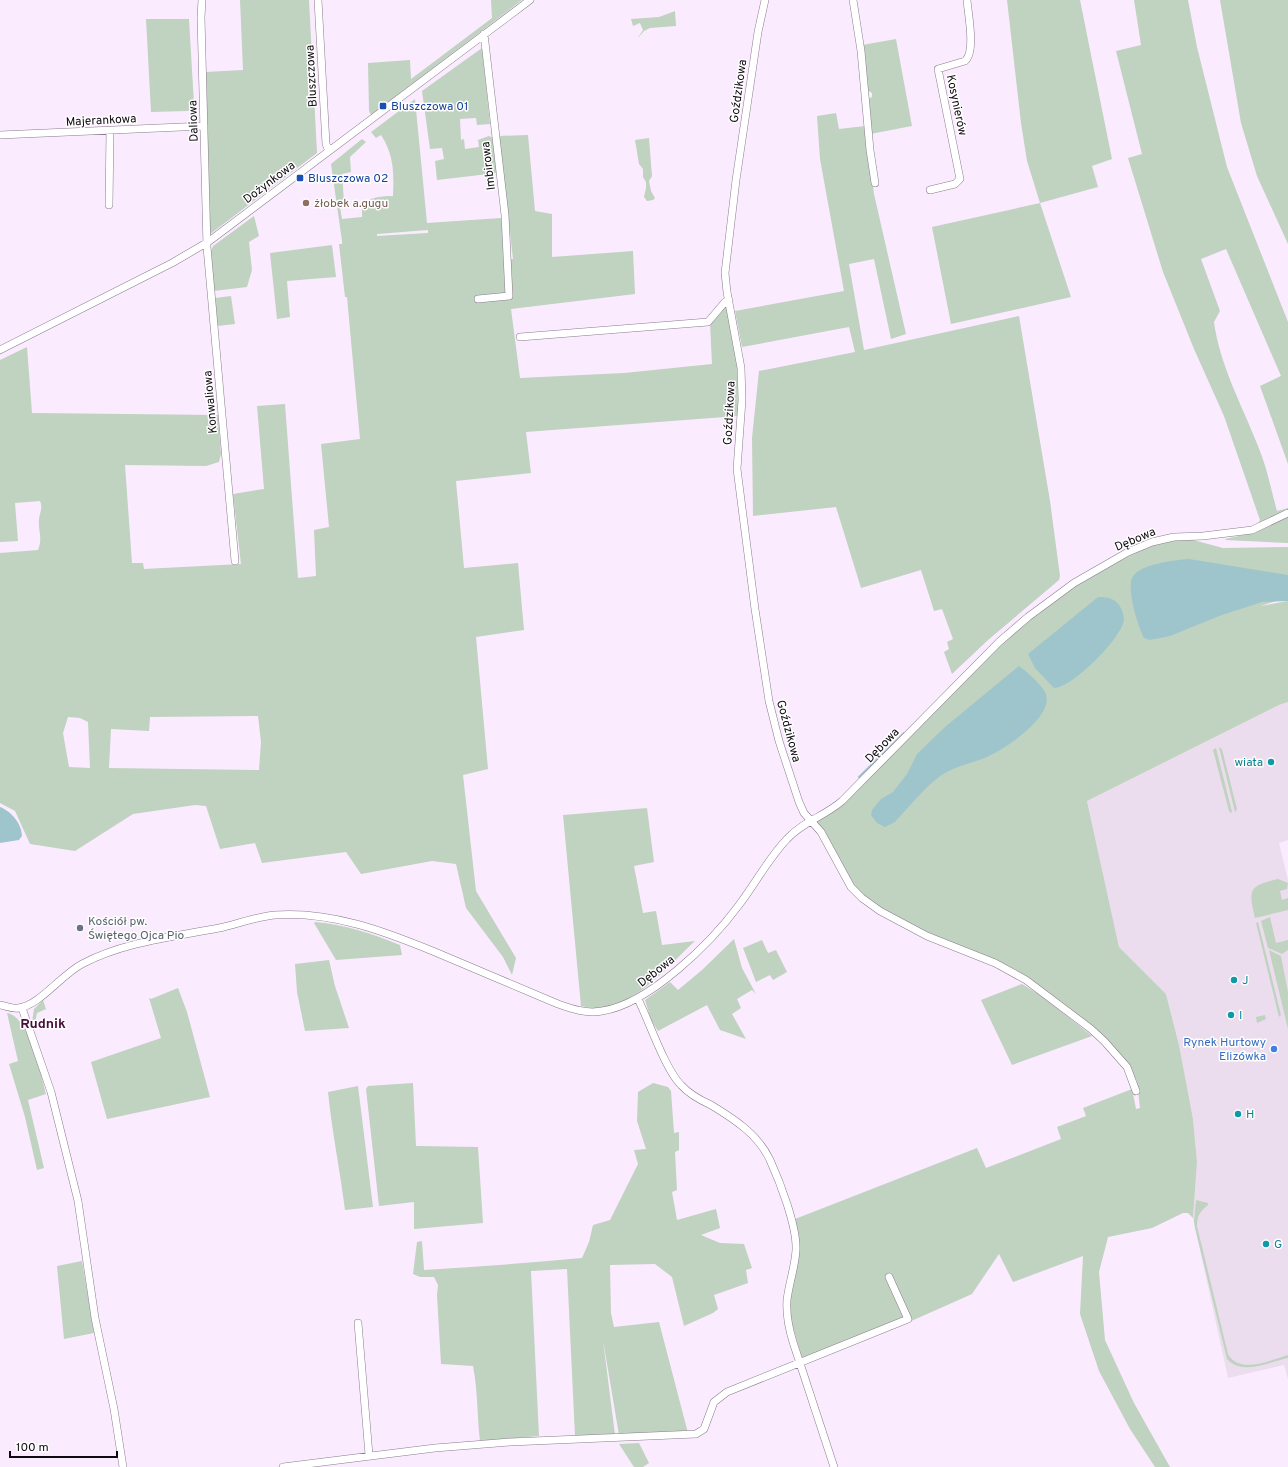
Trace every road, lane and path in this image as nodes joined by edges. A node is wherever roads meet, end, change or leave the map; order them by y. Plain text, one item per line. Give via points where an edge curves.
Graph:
1 (202, 0) edge
2 (318, 0) edge
3 (530, 0) edge
4 (765, 0) edge
5 (853, 0) edge
6 (967, 0) edge
7 (484, 34) junction
8 (204, 126) junction
9 (110, 131) junction
10 (0, 135) edge
11 (329, 151) junction
12 (875, 183) dead end
13 (930, 190) dead end
14 (109, 205) dead end
15 (208, 242) junction
16 (478, 299) dead end
17 (728, 300) junction
18 (520, 337) dead end
19 (0, 350) edge
20 (1288, 512) edge
21 (235, 561) dead end
22 (811, 821) junction
23 (638, 999) junction
24 (0, 1005) edge
25 (22, 1008) junction
26 (1136, 1091) dead end
27 (889, 1277) dead end
28 (358, 1323) dead end
29 (800, 1363) junction
30 (369, 1455) junction
31 (123, 1467) edge
32 (283, 1467) edge
33 (834, 1467) edge

1 - 8 street, Daliowa via 200,17
2 - 11 street, Bluszczowa via 326,144
3 - 7 street, Dożynkowa
4 - 17 street, Goździkowa via 758,32 728,244 725,272
5 - 12 street
6 - 13 street, Kosynierów via 971,47 968,58 938,69 960,178 955,184
7 - 11 street, Dożynkowa
7 - 16 street, Imbirowa via 505,215 509,296
8 - 9 street, Majerankowa
8 - 15 street, Daliowa
9 - 10 street, Majerankowa
9 - 14 street
11 - 15 street, Dożynkowa
15 - 19 street, Dożynkowa
15 - 21 street, Konwaliowa
17 - 18 street via 708,322
17 - 22 street, Goździkowa via 741,368 738,481 761,653 779,741 800,806
20 - 22 street, Dębowa via 1252,530 1174,537 1152,542 1128,552 1074,583 1012,630 842,801 829,812
22 - 23 street, Dębowa via 786,839 736,910 709,941
22 - 26 street, Goździkowa via 821,832 851,887 862,898 880,911 927,936 995,963 1026,980 1104,1041 1127,1067
23 - 25 street, Dębowa via 615,1009 589,1012 558,1004 369,927 309,916 276,915 168,936 112,951 75,968 37,1000
23 - 29 street via 677,1081 693,1095 743,1126 762,1146 772,1164 795,1238 795,1259 787,1308
24 - 25 street
25 - 31 street via 51,1092 78,1201 94,1312
27 - 29 street via 908,1319
28 - 30 street
29 - 30 street via 720,1396 710,1408 704,1429 692,1435 510,1442
29 - 33 street
30 - 32 street

